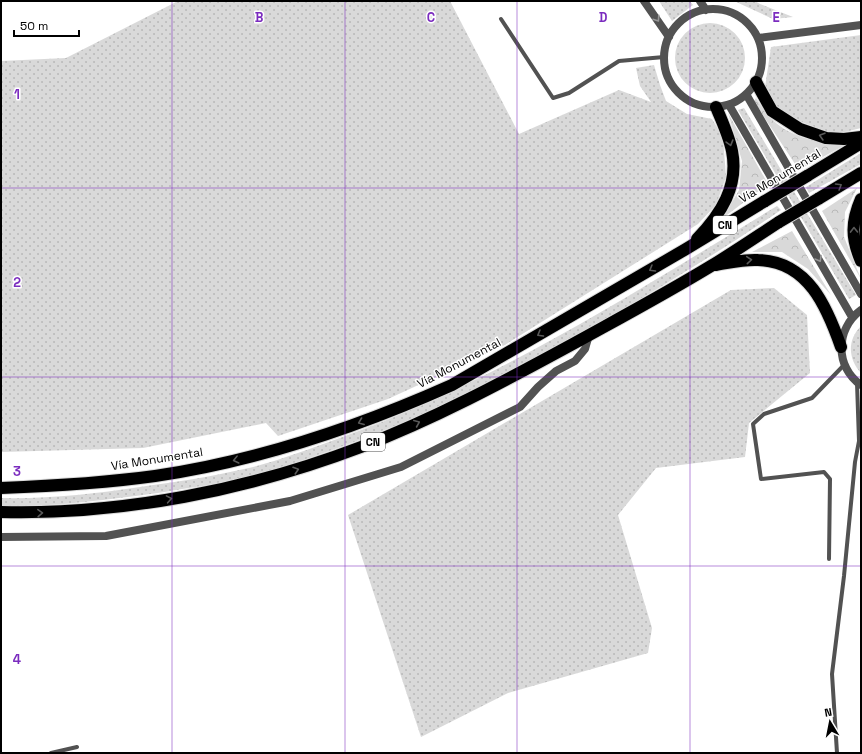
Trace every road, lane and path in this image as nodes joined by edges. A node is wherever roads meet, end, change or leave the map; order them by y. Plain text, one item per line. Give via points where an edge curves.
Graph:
1 (644, 1) edge
2 (700, 1) edge
3 (706, 10) junction
4 (502, 19) dead end
5 (861, 26) edge
6 (669, 37) junction
7 (758, 38) junction
8 (664, 57) junction
9 (756, 82) junction
10 (746, 94) junction
11 (729, 105) junction
12 (716, 107) junction
13 (861, 137) edge
14 (861, 143) edge
15 (861, 173) edge
16 (861, 199) edge
17 (686, 250) junction
18 (861, 261) edge
19 (710, 266) junction
20 (861, 294) edge
21 (861, 310) edge
22 (852, 317) junction
23 (589, 335) junction
24 (841, 347) junction
25 (844, 365) junction
26 (859, 384) edge
27 (1, 488) edge
28 (1, 512) edge
29 (1, 537) edge
30 (829, 559) dead end
31 (77, 747) dead end
32 (51, 753) edge
33 (838, 753) edge

1 -> 6 street
2 - 3 street
3 - 6 street via 684,19
3 - 7 street via 722,10 737,15 750,25
4 - 8 lane via 553,98 570,93 619,60
5 - 7 street
6 - 8 street
7 - 9 street via 762,68
8 - 12 street via 666,73 673,87 690,101
9 - 10 street
13 -> 9 highway via 826,138 800,129 772,111
10 - 11 street
10 - 20 street
11 - 12 street
11 -> 22 street
12 -> 17 highway via 732,151 734,175 724,205
14 - 17 highway, Vía Monumental / CN, bridge
19 -> 15 highway, CN, bridge
18 -> 16 highway via 853,232 854,216
17 -> 27 highway, Vía Monumental / CN via 452,385 351,426 289,446 156,476
19 - 23 highway, CN
19 -> 24 highway via 759,260 794,270 820,297
21 - 22 street
22 - 24 street via 844,331
28 -> 23 highway, CN via 94,510 156,501 229,488 297,469 362,446 425,419 510,379
23 - 29 street via 585,349 575,361 556,371 520,407 401,467 290,501 106,536
24 - 25 street
25 - 26 street
25 - 30 lane via 812,398 764,414 753,424 761,479 824,472 830,479
26 - 33 lane via 859,441 832,674
31 - 32 lane

